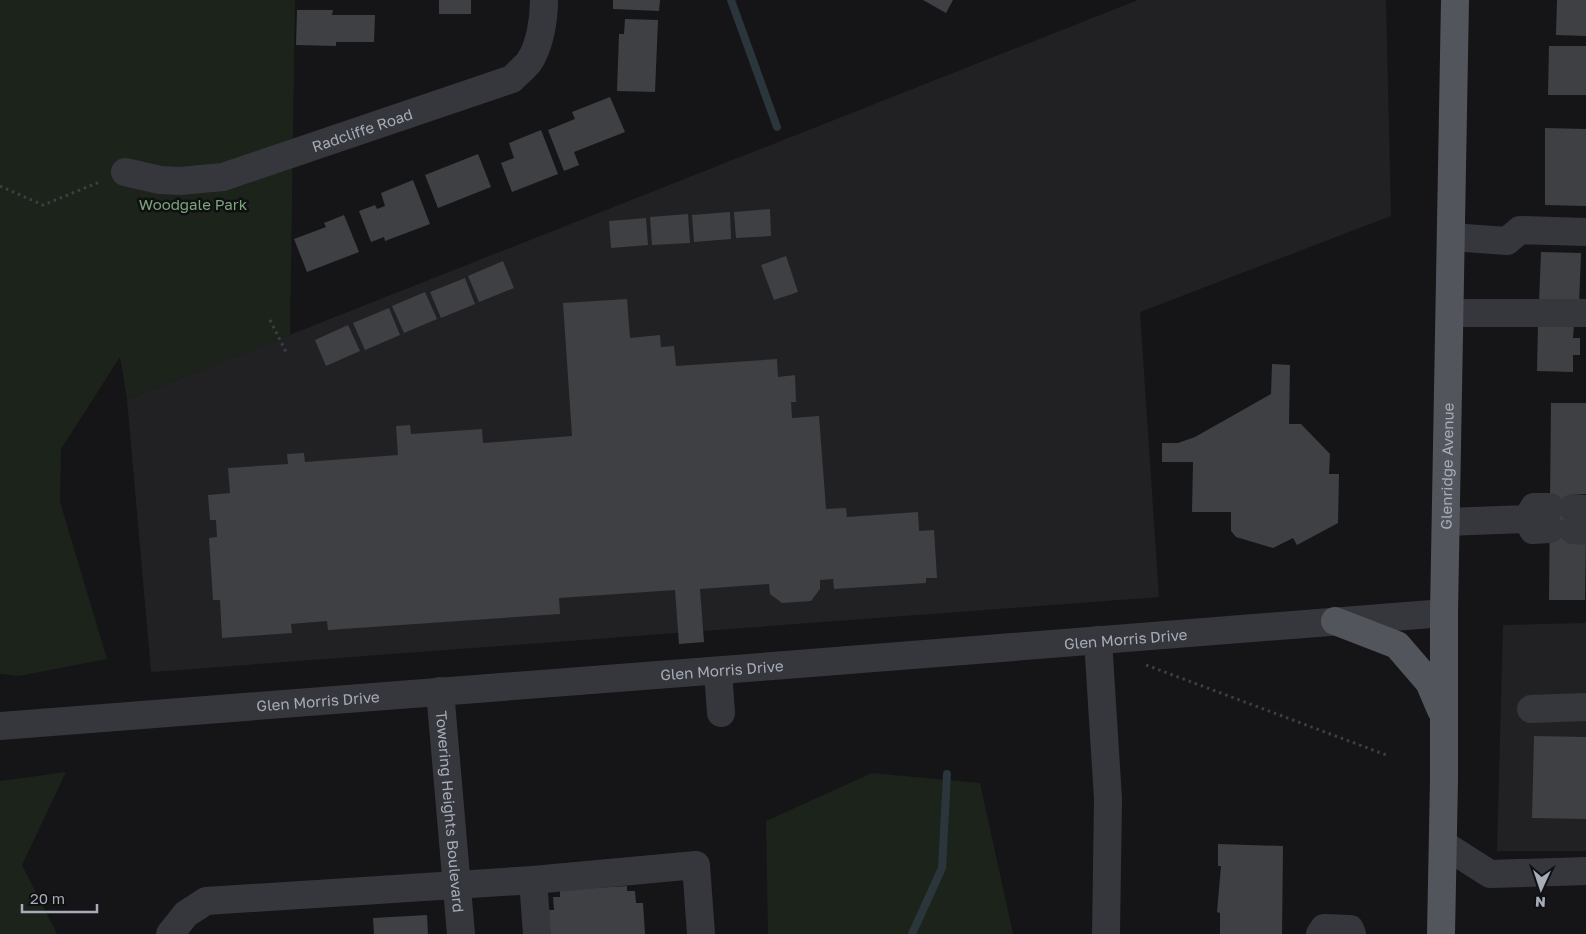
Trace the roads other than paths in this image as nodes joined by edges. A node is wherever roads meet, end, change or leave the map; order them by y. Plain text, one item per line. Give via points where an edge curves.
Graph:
1 (544, 0) edge
2 (1455, 0) edge
3 (126, 172) road end
4 (1586, 232) edge
5 (1451, 237) junction
6 (1507, 241) junction
7 (1586, 250) edge
8 (1450, 313) junction
9 (1586, 313) edge
10 (1564, 519) edge
11 (1446, 522) junction
12 (1444, 612) junction
13 (1334, 621) junction
14 (1098, 640) junction
15 (718, 671) junction
16 (440, 691) junction
17 (1586, 707) edge
18 (1531, 709) dead end
19 (721, 713) dead end
20 (1444, 716) junction
21 (0, 726) edge
22 (1443, 844) junction
23 (1573, 872) edge
24 (533, 880) junction
25 (456, 886) junction
26 (170, 934) edge
27 (461, 934) edge
28 (537, 934) edge
29 (701, 934) edge
30 (1106, 934) edge
31 (1320, 934) edge
32 (1352, 934) edge
33 (1441, 934) edge

1 - 3 street, Radcliffe Road via 537,43 529,62 512,79 223,178 160,180
2 - 5 main road, Glenridge Avenue
4 - 6 street via 1520,230
5 - 6 street
5 - 8 main road, Glenridge Avenue
6 - 7 street via 1520,248
8 - 9 street
8 - 11 main road, Glenridge Avenue
10 - 11 street
11 - 12 main road, Glenridge Avenue
12 - 13 street, Glen Morris Drive
12 - 20 main road, Glenridge Avenue
13 - 14 street, Glen Morris Drive
13 - 20 main road via 1397,645 1429,682
14 - 15 street, Glen Morris Drive
14 - 30 street via 1108,799
15 - 16 street, Glen Morris Drive
15 - 19 street
16 - 21 street, Glen Morris Drive
16 - 25 street, Towering Heights Boulevard
17 - 18 street
20 - 22 main road, Glenridge Avenue
22 - 23 street via 1490,874
22 - 33 main road, Glenridge Avenue
24 - 25 street
24 - 28 street
24 - 29 street via 696,865
25 - 26 street via 206,901 186,914
25 - 27 street, Towering Heights Boulevard
31 - 32 street via 1324,928 1350,929

